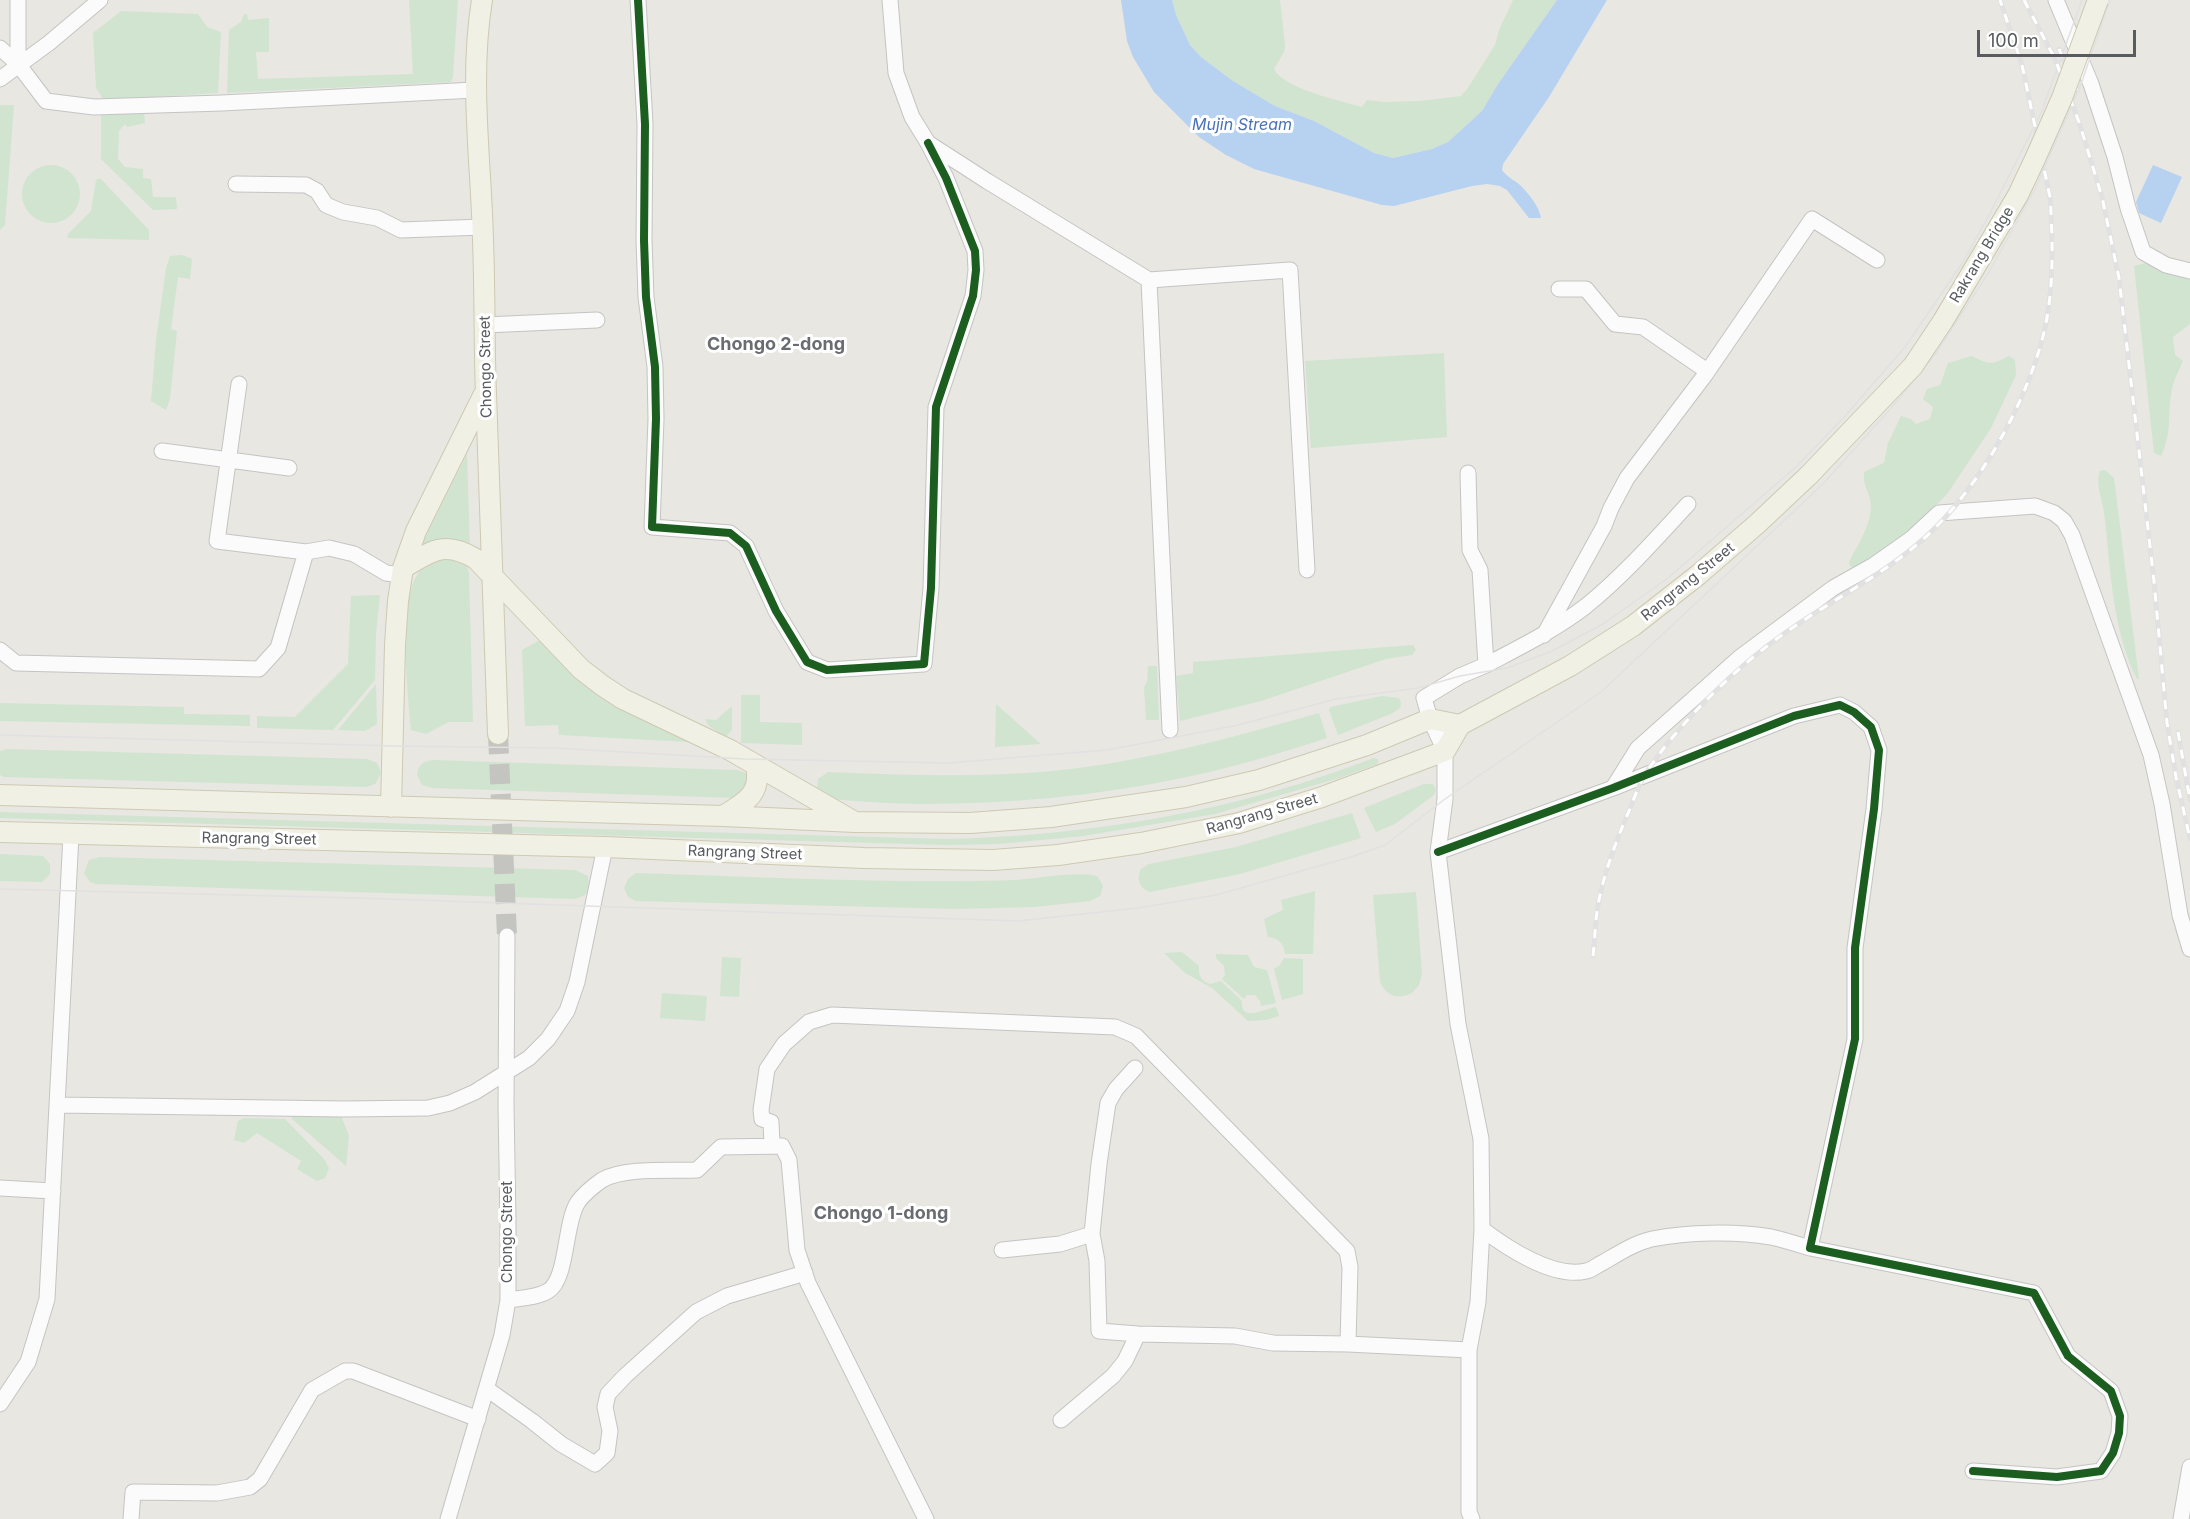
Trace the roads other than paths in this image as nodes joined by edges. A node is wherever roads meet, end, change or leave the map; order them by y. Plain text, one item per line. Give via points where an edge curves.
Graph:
1 (18, 0) edge
2 (100, 0) edge
3 (482, 0) edge
4 (638, 0) edge
5 (890, 0) edge
6 (2056, 0) edge
7 (2098, 0) edge
8 (0, 48) edge
9 (18, 64) junction
10 (0, 79) edge
11 (475, 90) junction
12 (928, 142) junction
13 (236, 184) dead end
14 (483, 227) junction
15 (1877, 260) dead end
16 (2190, 271) edge
17 (1149, 280) junction
18 (1559, 289) dead end
19 (597, 320) dead end
20 (485, 325) junction
21 (1707, 371) junction
22 (239, 384) dead end
23 (485, 392) junction
24 (162, 451) dead end
25 (228, 459) junction
26 (289, 468) dead end
27 (1468, 473) dead end
28 (1809, 475) joint
29 (1688, 504) dead end
30 (306, 552) junction
31 (1307, 570) dead end
32 (403, 572) junction
33 (494, 578) junction
34 (1544, 635) junction
35 (0, 651) edge
36 (1486, 665) junction
37 (1430, 719) junction
38 (1460, 725) junction
39 (1170, 730) dead end
40 (498, 734) tunnel mouth
41 (1445, 751) junction
42 (756, 766) junction
43 (1613, 788) junction
44 (0, 795) edge
45 (392, 807) junction
46 (723, 816) junction
47 (855, 822) junction
48 (0, 832) edge
49 (71, 835) junction
50 (605, 847) junction
51 (1438, 852) junction
52 (507, 936) tunnel mouth
53 (2190, 949) edge
54 (1135, 1068) dead end
55 (506, 1071) junction
56 (57, 1104) junction
57 (772, 1144) junction
58 (0, 1188) edge
59 (53, 1191) junction
60 (1482, 1230) junction
61 (1092, 1234) junction
62 (1810, 1248) junction
63 (1002, 1250) dead end
64 (805, 1273) junction
65 (508, 1300) junction
66 (1138, 1334) junction
67 (1348, 1344) junction
68 (1469, 1350) junction
69 (487, 1389) junction
70 (0, 1404) edge
71 (478, 1419) junction
72 (1061, 1420) dead end
73 (2190, 1467) edge
74 (1973, 1471) dead end
75 (1466, 1517) edge
76 (131, 1519) edge
77 (448, 1519) edge
78 (926, 1519) edge
79 (2181, 1519) edge

1 - 9 street
2 - 9 street
3 - 11 main road, Chongo Street
4 - 12 street via 645,124 645,274 656,377 652,527 730,533 746,546 776,611 807,662 827,670 924,664 931,588 936,407 973,296 976,270 975,251
5 - 12 street via 896,73 912,117
6 - 16 street via 2091,84 2143,252 2166,265
7 - 28 main road, Rakrang Bridge, bridge via 2062,98 2018,195 1948,312 1913,366
8 - 9 street
9 - 10 street
9 - 11 street via 46,101 94,107
11 - 14 main road, Chongo Street
12 - 17 street
13 - 14 street via 306,185 317,191 326,205 377,218 401,230
14 - 20 main road, Chongo Street
15 - 21 street via 1812,219
17 - 31 street via 1290,270
17 - 39 street
18 - 21 street via 1586,289 1615,324 1643,327
19 - 20 street
20 - 23 main road, Chongo Street
21 - 34 street via 1627,478
22 - 25 street
23 - 32 main road via 416,531
23 - 33 main road, Chongo Street
24 - 25 street
25 - 26 street
25 - 30 street via 217,541
27 - 36 street via 1470,550 1480,570
28 - 38 main road, Rangrang Street via 1715,560 1633,626 1570,666
29 - 34 street via 1586,606
30 - 32 street via 329,548 354,554 386,573
30 - 35 street via 278,648 259,669 16,663
32 - 33 main road via 438,549 454,548 476,559
32 - 45 main road via 395,645
33 - 40 main road, Chongo Street
33 - 42 main road via 581,669 603,686
34 - 36 street
36 - 37 street via 1424,698
37 - 38 main road
37 - 41 street
37 - 47 main road via 1367,745 1259,780 1186,797 1039,818 970,823
38 - 41 main road
41 - 50 main road, Rangrang Street via 1239,823 1058,855 993,860
41 - 51 street via 1445,799
42 - 46 main road via 756,789 747,801
42 - 47 main road
43 - 51 street
43 - 53 street via 1638,748 1739,658 1833,588 1911,539 1939,513 2035,506 2054,513 2072,535 2140,722 2162,804 2180,915
43 - 62 street via 1794,716 1840,705 1871,727 1879,750 1855,948 1855,1039
44 - 45 main road
45 - 46 main road
46 - 47 main road
48 - 49 main road, Rangrang Street
49 - 50 main road, Rangrang Street
49 - 56 street
50 - 55 street via 582,960 567,1011 529,1058
51 - 60 street via 1458,1024 1481,1139
52 - 55 street, Chongo Street
54 - 61 street via 1108,1103
55 - 56 street via 475,1092 428,1108
55 - 65 street, Chongo Street
56 - 59 street
57 - 64 street via 782,1146 789,1160 797,1250
57 - 65 street via 722,1147 697,1170 634,1171 603,1179 578,1202 565,1242 561,1273 549,1291
57 - 67 street via 773,1126 762,1119 761,1110 767,1069 784,1044 809,1022 832,1015 1115,1027 1136,1035 1347,1251
58 - 59 street
59 - 70 street via 47,1299 28,1362
60 - 62 street via 1547,1266 1567,1271 1587,1271 1639,1243 1684,1235 1744,1234
60 - 68 street via 1478,1302
61 - 63 street via 1060,1244
61 - 66 street via 1097,1261 1099,1331
62 - 74 street via 2034,1293 2068,1356 2111,1391 2120,1416 2119,1433 2113,1453 2101,1471 2057,1477
64 - 69 street via 727,1296 696,1312 625,1376 608,1394 608,1453 595,1464
64 - 78 street
65 - 69 street, Chongo Street
66 - 67 street
66 - 72 street via 1125,1362 1113,1376
67 - 68 street
68 - 75 street
69 - 71 street, Chongo Street
71 - 76 street via 345,1371 312,1390 260,1479 250,1487 217,1493 133,1492
71 - 77 street, Chongo Street
73 - 79 street

